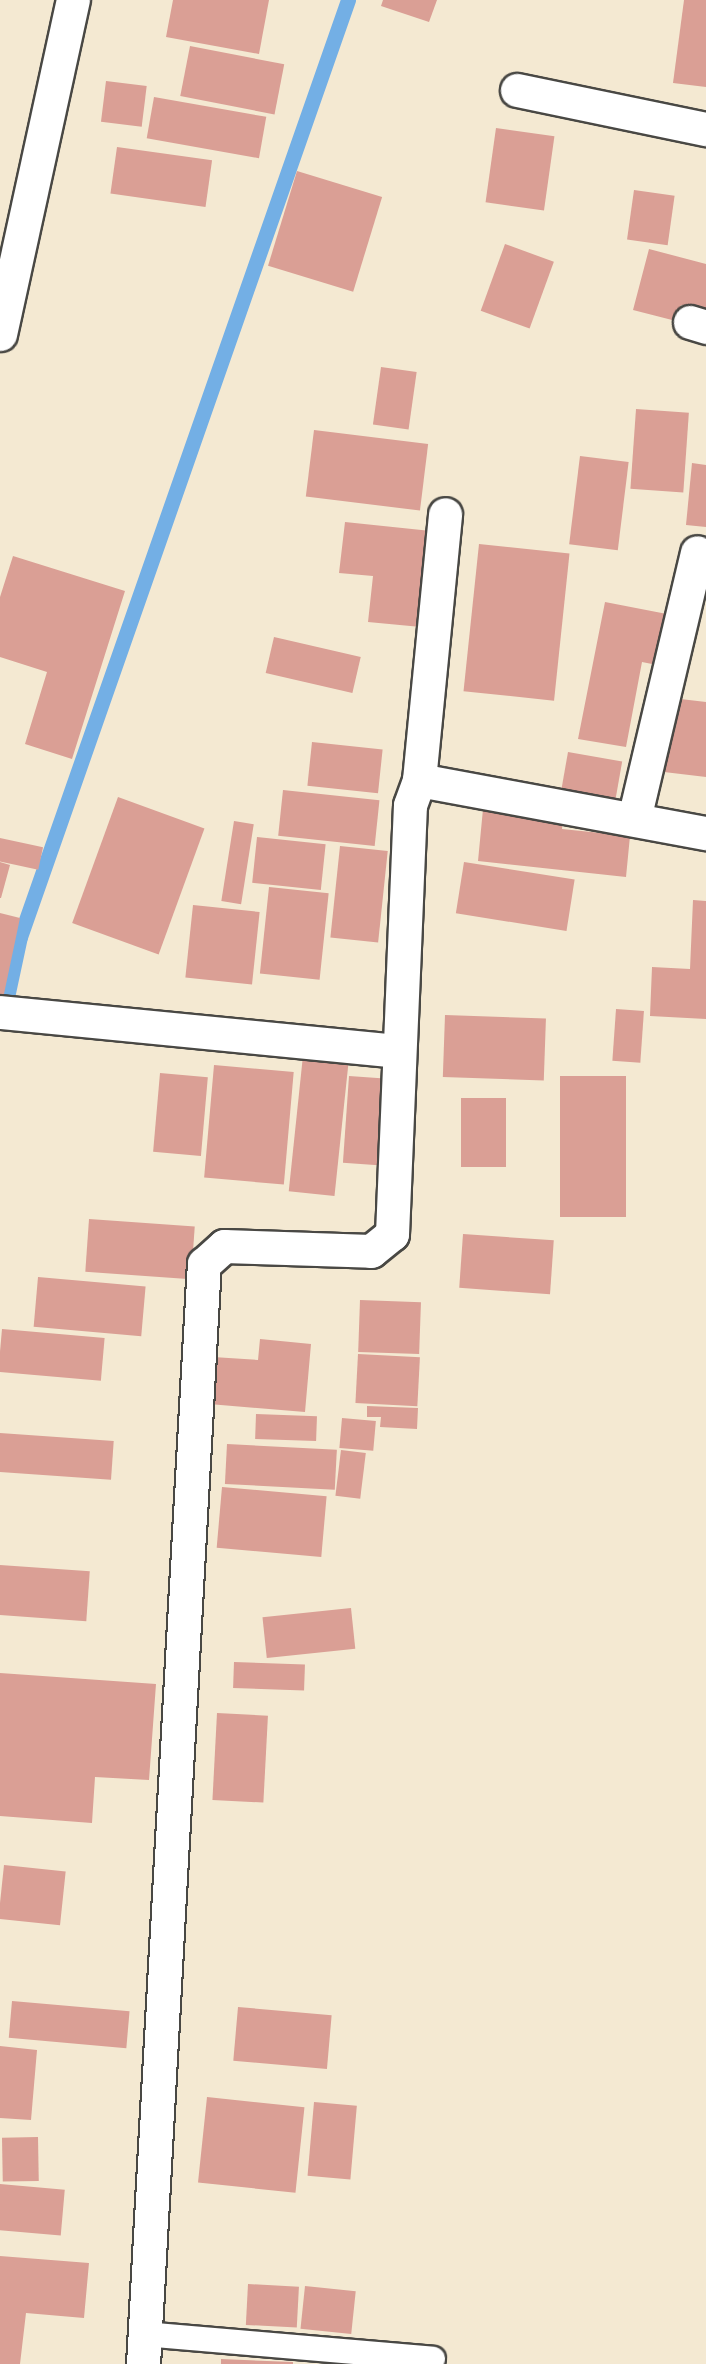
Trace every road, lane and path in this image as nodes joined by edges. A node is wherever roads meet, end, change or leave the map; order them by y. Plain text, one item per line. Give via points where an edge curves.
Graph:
1 (73, 0) edge
2 (518, 90) dead end
3 (706, 129) edge
4 (0, 334) edge
5 (445, 514) dead end
6 (697, 552) dead end
7 (419, 780) junction
8 (634, 819) junction
9 (706, 833) edge
10 (0, 1012) edge
11 (398, 1051) junction
12 (143, 2349) edge
13 (434, 2359) dead end

1 - 4 street
2 - 3 street
5 - 7 street
6 - 8 street
7 - 8 street
7 - 11 street via 410,806
8 - 9 street
10 - 11 street
11 - 12 street via 392,1234 371,1251 224,1246 204,1264
12 - 13 lane

